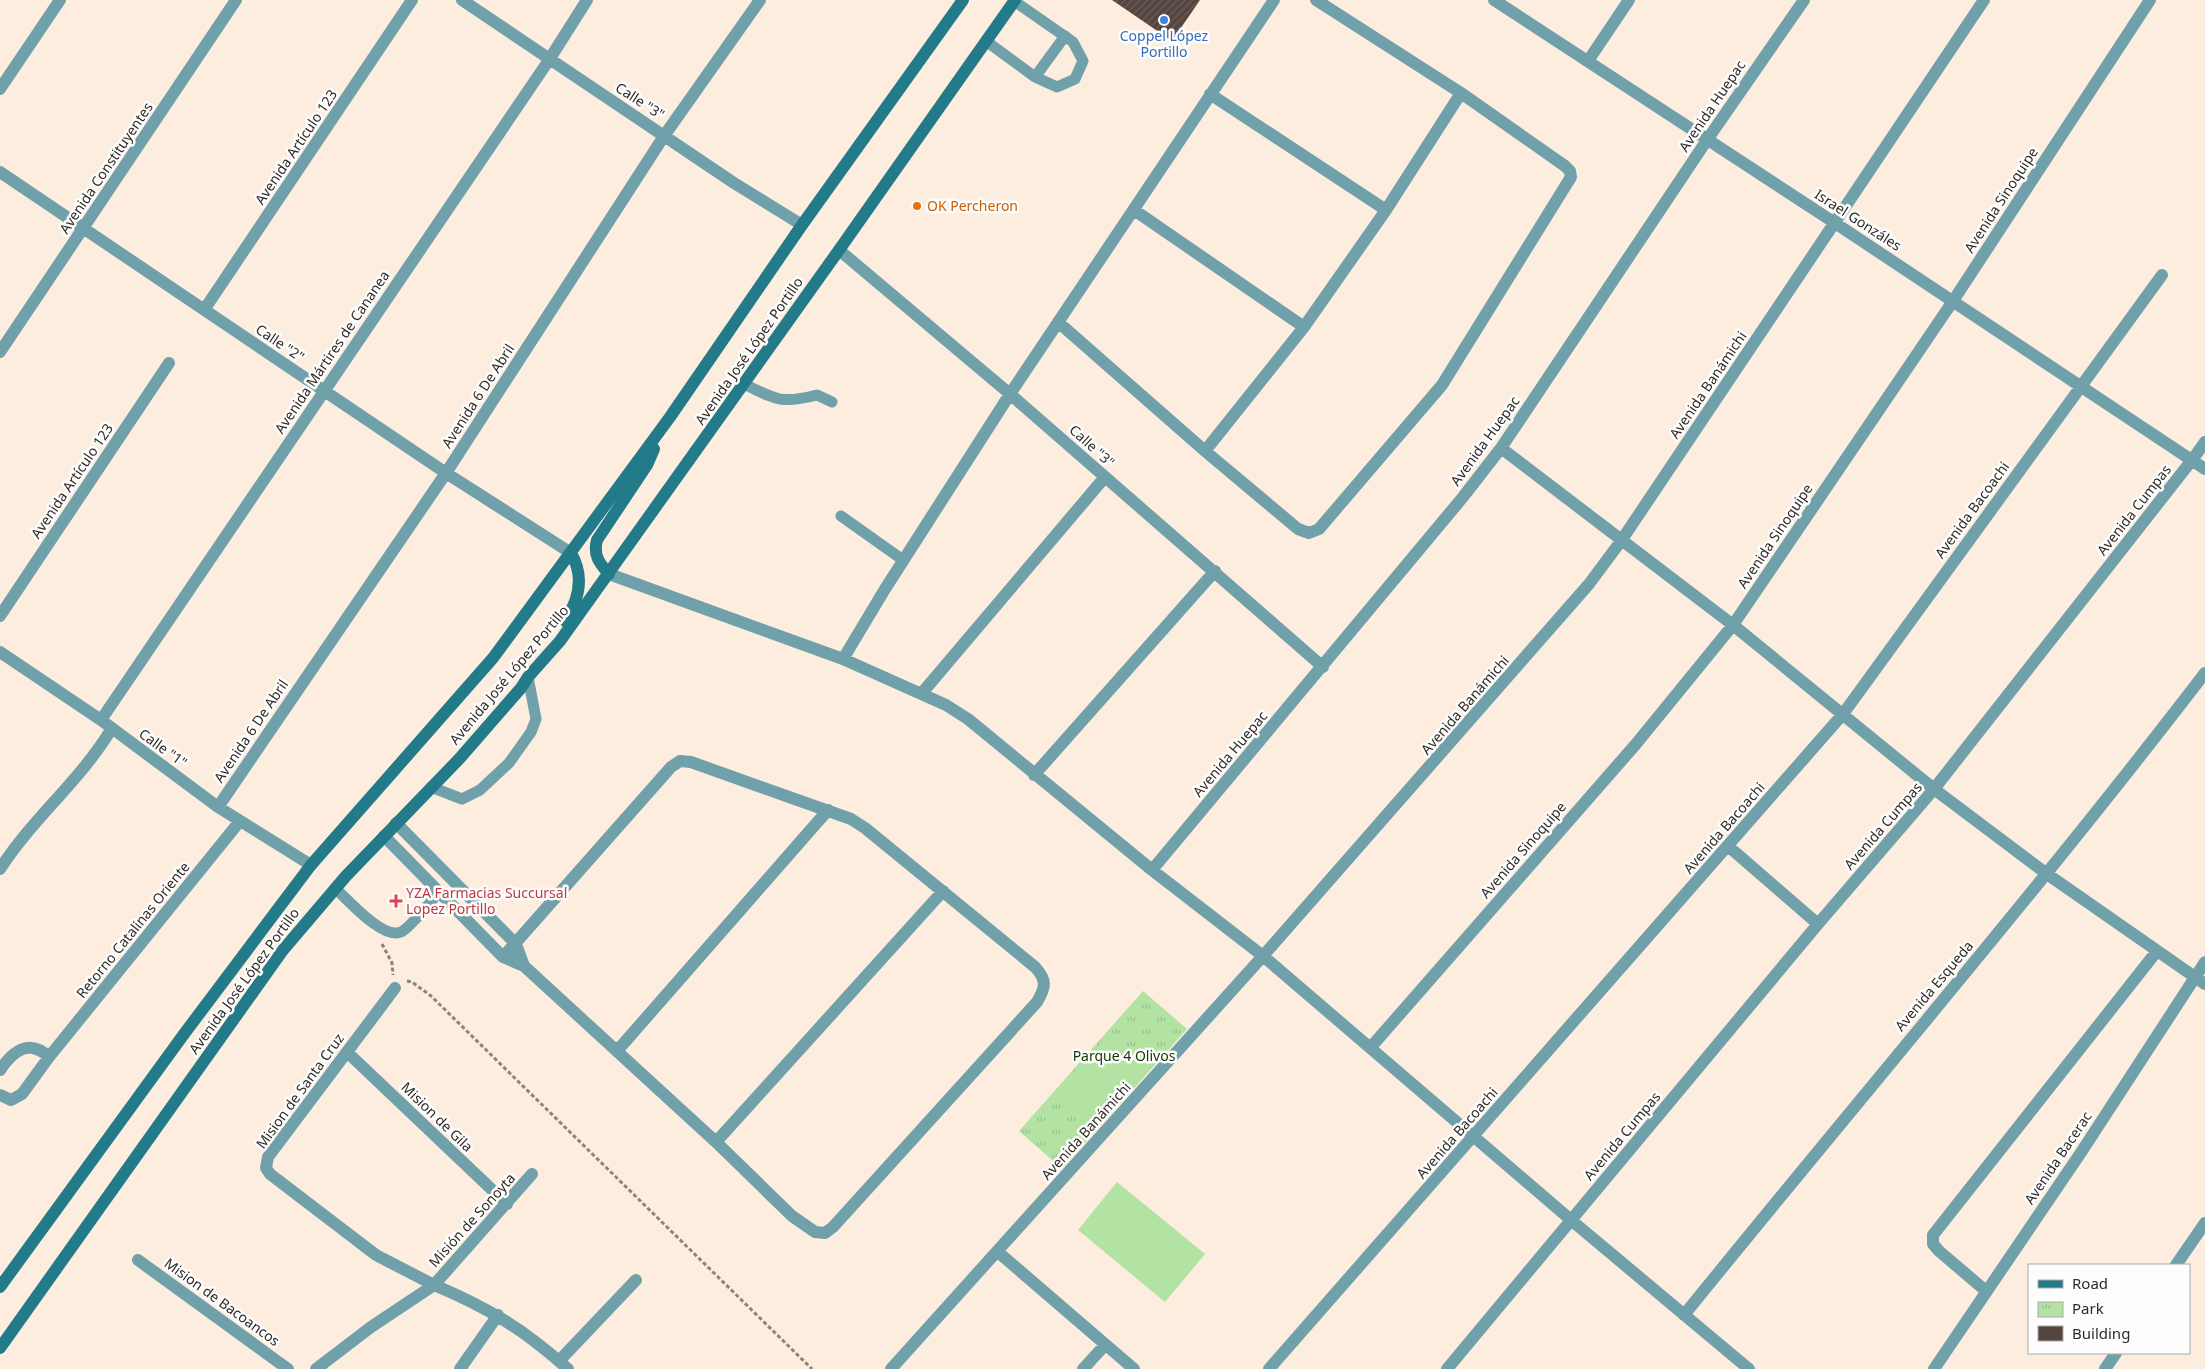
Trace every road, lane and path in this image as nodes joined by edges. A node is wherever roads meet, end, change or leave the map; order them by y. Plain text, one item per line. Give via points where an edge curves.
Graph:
1 (60, 0) edge
2 (236, 0) edge
3 (412, 0) edge
4 (462, 0) edge
5 (587, 0) edge
6 (760, 0) edge
7 (963, 0) edge
8 (1274, 0) edge
9 (1316, 0) edge
10 (1494, 0) edge
11 (1629, 0) edge
12 (1804, 0) edge
13 (1984, 0) edge
14 (2150, 0) edge
15 (1015, 1) edge
16 (1065, 36) junction
17 (986, 41) junction
18 (549, 60) junction
19 (1588, 61) junction
20 (1035, 77) junction
21 (0, 89) edge
22 (1462, 93) junction
23 (1210, 94) junction
24 (664, 136) junction
25 (1707, 140) junction
26 (0, 172) edge
27 (1134, 210) junction
28 (1386, 210) junction
29 (1835, 223) junction
30 (802, 225) junction
31 (83, 230) junction
32 (839, 250) junction
33 (2162, 275) dead end
34 (1952, 301) junction
35 (204, 310) junction
36 (1058, 322) junction
37 (1304, 327) junction
38 (0, 352) edge
39 (169, 363) dead end
40 (744, 384) junction
41 (2079, 387) junction
42 (324, 390) junction
43 (1010, 394) junction
44 (832, 402) dead end
45 (670, 417) junction
46 (2205, 442) edge
47 (1501, 448) junction
48 (1205, 450) junction
49 (2192, 460) junction
50 (2205, 469) edge
51 (446, 473) junction
52 (1104, 477) junction
53 (841, 516) dead end
54 (1622, 541) junction
55 (571, 553) junction
56 (903, 560) junction
57 (1215, 571) junction
58 (609, 574) junction
59 (0, 616) edge
60 (1733, 625) junction
61 (0, 652) edge
62 (843, 659) junction
63 (1323, 667) junction
64 (2205, 674) edge
65 (528, 678) junction
66 (922, 693) junction
67 (1843, 714) junction
68 (101, 720) junction
69 (112, 728) junction
70 (1034, 775) junction
71 (432, 787) junction
72 (1934, 790) junction
73 (218, 807) junction
74 (828, 810) junction
75 (240, 822) junction
76 (396, 823) junction
77 (384, 836) junction
78 (1728, 846) junction
79 (311, 865) junction
80 (0, 869) edge
81 (1152, 870) junction
82 (2047, 874) junction
83 (335, 888) junction
84 (943, 891) junction
85 (439, 892) junction
86 (1818, 924) junction
87 (516, 944) junction
88 (2157, 951) junction
89 (1263, 956) junction
90 (503, 957) junction
91 (2205, 962) edge
92 (524, 966) junction
93 (2200, 981) edge
94 (412, 982) dead end
95 (395, 988) dead end
96 (1371, 1047) junction
97 (617, 1051) junction
98 (347, 1052) junction
99 (49, 1057) junction
100 (0, 1070) edge
101 (0, 1095) edge
102 (1474, 1137) junction
103 (716, 1142) junction
104 (532, 1174) dead end
105 (507, 1204) junction
106 (1571, 1220) junction
107 (2205, 1223) edge
108 (998, 1252) junction
109 (138, 1260) dead end
110 (2177, 1264) edge
111 (636, 1280) dead end
112 (434, 1285) junction
113 (0, 1287) edge
114 (1986, 1291) junction
115 (498, 1315) junction
116 (1684, 1315) junction
117 (1105, 1344) junction
118 (0, 1348) edge
119 (2115, 1354) edge
120 (564, 1365) edge
121 (288, 1369) edge
122 (316, 1369) edge
123 (460, 1369) edge
124 (812, 1369) edge
125 (891, 1369) edge
126 (1083, 1369) edge
127 (1134, 1369) edge
128 (1269, 1369) edge
129 (1447, 1369) edge
130 (1750, 1369) edge
131 (1934, 1369) edge
132 (2105, 1369) edge

1 - 21 street
2 - 31 street, Avenida Constituyentes
3 - 35 street, Avenida Artículo 123
4 - 18 street, Calle "3"
5 - 18 street, Avenida Mártires de Cananea
6 - 24 street, Avenida 6 De Abril
7 - 30 main road, Avenida José López Portillo
8 - 23 street
9 - 22 street
10 - 19 street, Israel Gonzáles
11 - 19 street
12 - 25 street, Avenida Huepac
13 - 29 street, Avenida Banámichi
14 - 34 street, Avenida Sinoquipe
15 - 16 lane
15 - 17 main road, Avenida José López Portillo
16 - 20 lane
16 - 20 lane via 1073,42 1083,61 1074,79 1057,87
17 - 20 lane
17 - 32 main road, Avenida José López Portillo
18 - 24 street, Calle "3"
18 - 42 street, Avenida Mártires de Cananea
19 - 25 street, Israel Gonzáles
22 - 28 street
22 - 48 street via 1565,166 1571,177 1442,385 1319,529 1309,532 1298,529
23 - 27 street
23 - 28 street
24 - 30 street, Calle "3"
24 - 51 street, Avenida 6 De Abril
25 - 29 street, Israel Gonzáles
25 - 47 street, Avenida Huepac
26 - 31 street, Calle "2"
27 - 36 street
27 - 37 street
28 - 37 street
29 - 34 street, Israel Gonzáles
29 - 54 street, Avenida Banámichi
30 - 45 main road, Avenida José López Portillo
31 - 35 street, Calle "2"
31 - 38 street, Avenida Constituyentes
32 - 40 main road, Avenida José López Portillo
32 - 43 street, Calle "3"
33 - 41 street, Avenida Bacoachi
34 - 41 street, Israel Gonzáles
34 - 60 street, Avenida Sinoquipe
35 - 42 street, Calle "2"
36 - 43 street
36 - 48 street
37 - 48 street
39 - 59 street, Avenida Artículo 123
40 - 44 lane via 775,400 800,399 817,394
40 - 58 main road, Avenida José López Portillo
41 - 49 street, Israel Gonzáles
41 - 67 street, Avenida Bacoachi
42 - 51 street, Calle "2"
42 - 68 street, Avenida Mártires de Cananea
43 - 52 street, Calle "3"
43 - 56 street
45 - 55 main road, Avenida José López Portillo
45 - 58 main road via 647,465 597,540 596,556
46 - 49 street, Avenida Cumpas
47 - 54 street
47 - 63 street, Avenida Huepac
49 - 50 street, Israel Gonzáles
49 - 72 street, Avenida Cumpas
51 - 55 street, Calle "2"
51 - 73 street, Avenida 6 De Abril
52 - 57 street, Calle "3"
52 - 66 street
53 - 56 lane
54 - 60 street
54 - 89 street, Avenida Banámichi via 1566,613
55 - 65 main road via 577,565 579,583 576,604
55 - 79 main road, Avenida José López Portillo via 488,665
56 - 62 street
57 - 63 street, Calle "3"
57 - 70 street
58 - 62 street
58 - 65 main road, Avenida José López Portillo via 560,641
60 - 67 street
60 - 96 street, Avenida Sinoquipe via 1636,744
61 - 68 street, Calle "1"
62 - 66 street
63 - 81 street, Avenida Huepac
64 - 82 street, Avenida Esqueda
65 - 71 main road, Avenida José López Portillo
65 - 71 lane via 536,719 531,732 509,763 480,790 462,799
66 - 70 street via 968,719
67 - 72 street
67 - 78 street, Avenida Bacoachi
68 - 69 street, Calle "1"
69 - 73 street, Calle "1"
69 - 80 street via 98,752 13,849
70 - 81 street
71 - 76 main road, Avenida José López Portillo
72 - 82 street
72 - 86 street, Avenida Cumpas
73 - 75 street, Calle "1"
74 - 84 street via 865,828
74 - 87 street via 691,762 680,762 671,767
74 - 97 street
75 - 79 street, Calle "1"
75 - 99 street, Retorno Catalinas Oriente
76 - 77 main road, Avenida José López Portillo
76 - 87 street
77 - 83 main road, Avenida José López Portillo
77 - 85 street
78 - 86 street
78 - 102 street, Avenida Bacoachi
79 - 113 main road, Avenida José López Portillo
81 - 89 street
82 - 88 street
82 - 116 street, Avenida Esqueda
83 - 85 lane via 375,925 386,932 396,933 407,928
83 - 118 main road, Avenida José López Portillo via 259,982
84 - 103 street
84 - 103 street via 1042,974 1046,983 1037,1002 825,1233 815,1232 792,1216
85 - 90 street
86 - 106 street, Avenida Cumpas
87 - 90 street
87 - 92 street
88 - 93 street
88 - 114 street via 1934,1235 1932,1244
89 - 96 street
89 - 108 street, Avenida Banámichi
90 - 92 street
91 - 93 street, Avenida Bacerac
92 - 97 street
93 - 114 street, Avenida Bacerac
94 - 124 path via 431,996
95 - 98 street, Mision de Santa Cruz
96 - 102 street
97 - 103 street
98 - 105 street, Mision de Gila
98 - 112 street, Mision de Santa Cruz via 268,1157 266,1168 274,1178 376,1254
99 - 100 street via 38,1048 22,1048
99 - 101 street, Retorno Catalinas Oriente via 22,1094 11,1100
102 - 106 street
102 - 128 street, Avenida Bacoachi
104 - 105 street, Misión de Sonoyta
105 - 112 street, Misión de Sonoyta
106 - 116 street
106 - 129 street, Avenida Cumpas
107 - 110 street
108 - 117 street
108 - 125 street, Avenida Banámichi
109 - 121 street, Mision de Bacoancos
111 - 120 street
112 - 115 street
112 - 122 street, Misión de Sonoyta
114 - 131 street, Avenida Bacerac
115 - 120 street via 531,1336
115 - 123 street
116 - 130 street
117 - 126 street
117 - 127 street
119 - 132 street

